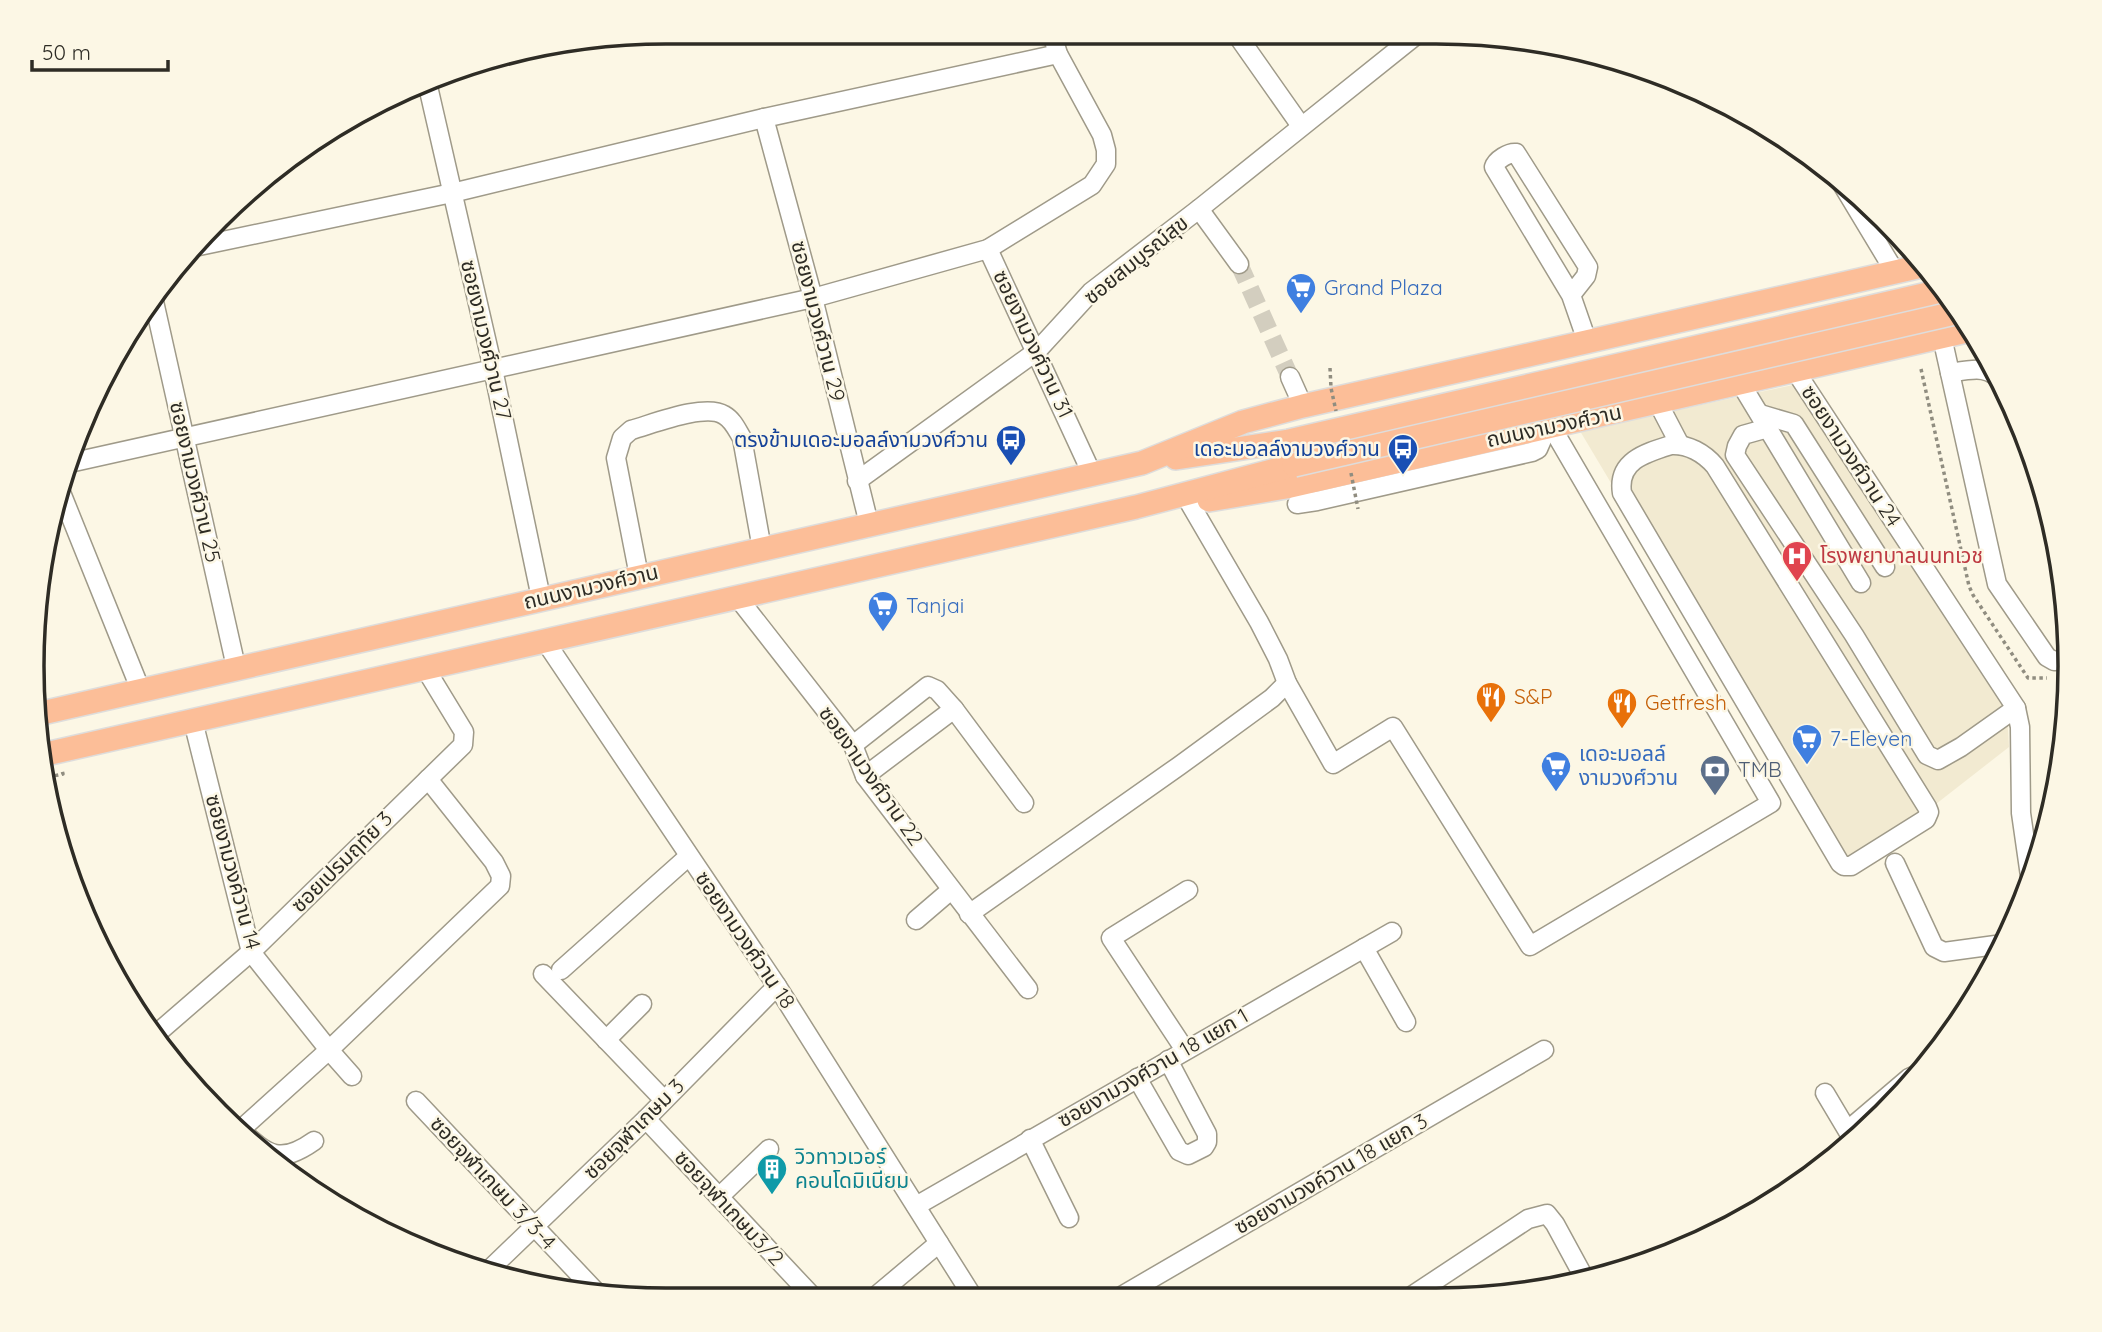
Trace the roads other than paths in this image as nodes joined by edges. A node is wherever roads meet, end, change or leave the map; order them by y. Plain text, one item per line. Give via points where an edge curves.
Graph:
1 (1055, 44) edge
2 (1243, 44) edge
3 (1405, 44) edge
4 (1058, 54) junction
5 (429, 91) edge
6 (764, 118) junction
7 (1301, 126) junction
8 (452, 193) junction
9 (1850, 202) edge
10 (1199, 209) junction
11 (209, 244) edge
12 (988, 249) junction
13 (1239, 264) tunnel mouth
14 (1914, 268) edge
15 (1886, 274) junction
16 (1934, 293) edge
17 (1571, 295) junction
18 (813, 298) junction
19 (156, 310) edge
20 (1949, 314) edge
21 (1961, 332) edge
22 (1942, 337) junction
23 (1587, 341) junction
24 (1893, 348) junction
25 (1037, 351) junction
26 (1982, 368) edge
27 (493, 369) junction
28 (1796, 372) junction
29 (1950, 373) junction
30 (1290, 377) tunnel mouth
31 (1741, 384) junction
32 (1658, 403) junction
33 (1303, 406) junction
34 (1764, 421) junction
35 (1550, 426) junction
36 (185, 437) junction
37 (1680, 445) junction
38 (79, 461) edge
39 (1142, 463) junction
40 (1092, 474) junction
41 (858, 481) junction
42 (1189, 502) junction
43 (65, 504) edge
44 (1136, 507) junction
45 (869, 524) junction
46 (762, 549) junction
47 (1885, 566) dead end
48 (639, 576) junction
49 (1861, 583) dead end
50 (541, 598) junction
51 (738, 598) junction
52 (545, 641) junction
53 (2058, 661) edge
54 (236, 667) junction
55 (425, 668) junction
56 (1287, 683) junction
57 (141, 691) junction
58 (2016, 708) junction
59 (954, 709) junction
60 (46, 712) edge
61 (193, 721) junction
62 (853, 745) junction
63 (50, 753) edge
64 (865, 776) junction
65 (428, 779) junction
66 (1024, 803) dead end
67 (689, 856) junction
68 (2027, 858) edge
69 (1895, 863) dead end
70 (951, 890) junction
71 (1188, 890) dead end
72 (969, 914) junction
73 (916, 920) dead end
74 (1392, 932) dead end
75 (1992, 946) edge
76 (1364, 948) junction
77 (251, 952) junction
78 (777, 986) junction
79 (1028, 989) dead end
80 (642, 1004) dead end
81 (1406, 1022) dead end
82 (161, 1030) edge
83 (606, 1040) junction
84 (329, 1050) junction
85 (1185, 1050) junction
86 (1544, 1050) dead end
87 (1168, 1060) junction
88 (352, 1076) dead end
89 (1137, 1078) junction
90 (1825, 1093) dead end
91 (664, 1100) junction
92 (416, 1101) dead end
93 (646, 1119) junction
94 (246, 1125) edge
95 (1849, 1131) edge
96 (1030, 1139) junction
97 (314, 1141) dead end
98 (769, 1149) dead end
99 (280, 1154) edge
100 (719, 1197) junction
101 (916, 1206) junction
102 (1069, 1219) dead end
103 (534, 1225) junction
104 (939, 1243) junction
105 (495, 1264) edge
106 (1580, 1271) edge
107 (588, 1283) edge
108 (804, 1288) edge
109 (886, 1288) edge
110 (967, 1288) edge
111 (1134, 1288) edge
112 (1424, 1288) edge

1 - 4 street, ซอยงามวงศ์วาน 31
2 - 7 street
3 - 7 street, ซอยสมบูรณ์สุข
4 - 6 street
4 - 12 street, ซอยงามวงศ์วาน 31 via 1102,135 1106,164 1092,185
5 - 8 street, ซอยงามวงศ์วาน 27
6 - 8 street
6 - 18 street, ซอยงามวงศ์วาน 29
7 - 10 street, ซอยสมบูรณ์สุข
8 - 11 street
8 - 27 street, ซอยงามวงศ์วาน 27
9 - 15 street
10 - 13 street
10 - 25 street, ซอยสมบูรณ์สุข via 1091,292
12 - 18 street
12 - 25 street, ซอยงามวงศ์วาน 31
14 - 15 main road, ถนนงามวงศ์วาน
15 - 23 main road, ถนนงามวงศ์วาน
15 - 24 main road via 1905,308 1905,334
16 - 39 main road, ถนนงามวงศ์วาน, bridge via 1289,441
17 - 17 street via 1494,167 1511,152 1516,153 1588,267
17 - 23 street
18 - 27 street
18 - 41 street, ซอยงามวงศ์วาน 29
19 - 36 street, ซอยงามวงศ์วาน 25
20 - 44 main road, ถนนงามวงศ์วาน, bridge via 1294,465
21 - 22 main road, ถนนงามวงศ์วาน
22 - 24 main road, ถนนงามวงศ์วาน
22 - 29 street
23 - 33 main road, ถนนงามวงศ์วาน
24 - 28 main road, ถนนงามวงศ์วาน
25 - 40 street, ซอยงามวงศ์วาน 31
25 - 41 street, ซอยสมบูรณ์สุข
26 - 29 street
27 - 36 street
27 - 50 street, ซอยงามวงศ์วาน 27
28 - 31 main road, ถนนงามวงศ์วาน
28 - 58 street, ซอยงามวงศ์วาน 24
29 - 53 street via 1997,584 2046,657
30 - 33 street
31 - 32 main road, ถนนงามวงศ์วาน
31 - 34 street
32 - 35 main road, ถนนงามวงศ์วาน
32 - 37 street
33 - 39 main road, ถนนงามวงศ์วาน via 1243,422
34 - 47 street via 1794,424
34 - 49 street
34 - 58 street via 1743,435 1735,455 1927,755 1938,760 1950,754
35 - 42 main road, ถนนงามวงศ์วาน via 1297,503
35 - 56 street via 1771,803 1530,946 1393,727 1333,764
36 - 38 street
36 - 54 street, ซอยงามวงศ์วาน 25
37 - 37 street via 1715,466 1927,807 1926,818 1851,866 1840,863 1622,494 1620,483 1630,463
39 - 40 main road, ถนนงามวงศ์วาน
40 - 45 main road, ถนนงามวงศ์วาน
41 - 45 street, ซอยงามวงศ์วาน 29
42 - 44 main road, ถนนงามวงศ์วาน
42 - 56 street via 1259,622
43 - 57 street
44 - 51 main road, ถนนงามวงศ์วาน
45 - 46 main road, ถนนงามวงศ์วาน
46 - 48 main road, ถนนงามวงศ์วาน
46 - 48 street via 742,438 724,415 707,410 631,430 622,438 617,458
48 - 50 main road, ถนนงามวงศ์วาน
50 - 54 main road, ถนนงามวงศ์วาน
51 - 52 main road, ถนนงามวงศ์วาน
51 - 62 street, ซอยงามวงศ์วาน 22
52 - 55 main road, ถนนงามวงศ์วาน
52 - 67 street, ซอยงามวงศ์วาน 18
54 - 57 main road, ถนนงามวงศ์วาน
55 - 61 main road, ถนนงามวงศ์วาน
55 - 65 street, ซอยเปรมฤทัย 3 via 465,739
56 - 72 street
57 - 60 main road, ถนนงามวงศ์วาน
58 - 68 street, ซอยงามวงศ์วาน 24
59 - 62 street via 937,690 925,687
59 - 64 street
59 - 66 street
61 - 63 main road, ถนนงามวงศ์วาน
61 - 77 street, ซอยงามวงค์วาน 14
62 - 64 street, ซอยงามวงศ์วาน 22
64 - 70 street, ซอยงามวงศ์วาน 22
65 - 77 street, ซอยเปรมฤทัย 3
65 - 84 street via 494,862 500,886
67 - 78 street, ซอยงามวงศ์วาน 18
67 - 83 street via 552,972
69 - 75 street via 1934,947 1944,952
70 - 72 street, ซอยงามวงศ์วาน 22
70 - 73 street
71 - 85 street via 1111,939
72 - 79 street, ซอยงามวงศ์วาน 22
74 - 76 street, ซอยงามวงศ์วาน 18 แยก 1
76 - 81 street
76 - 85 street, ซอยงามวงศ์วาน 18 แยก 1
77 - 82 street, ซอยเปรมฤทัย 3
77 - 84 street, ซอยงามวงค์วาน 14
78 - 91 street, ซอยจุฬาเกษม 3
78 - 101 street, ซอยงามวงศ์วาน 18
80 - 83 street
83 - 91 street
84 - 88 street, ซอยงามวงค์วาน 14
84 - 94 street
85 - 87 street, ซอยงามวงศ์วาน 18 แยก 1
86 - 111 street, ซอยงามวงค์วาน 18 แยก 3
87 - 89 street, ซอยงามวงศ์วาน 18 แยก 1
87 - 89 street via 1207,1135 1204,1147 1188,1155 1179,1151
89 - 96 street, ซอยงามวงศ์วาน 18 แยก 1
90 - 95 street
91 - 93 street, ซอยจุฬาเกษม 3
92 - 103 street, ซอยจุฬาเกษม 3/3-4
93 - 100 street, ซอยจุฬาเกษม3/2
93 - 103 street, ซอยจุฬาเกษม 3
96 - 101 street, ซอยงามวงศ์วาน 18 แยก 1
96 - 102 street
97 - 99 street via 298,1153
98 - 100 street
100 - 108 street, ซอยจุฬาเกษม3/2
101 - 104 street, ซอยงามวงศ์วาน 18
103 - 105 street, ซอยจุฬาเกษม 3
103 - 107 street, ซอยจุฬาเกษม 3/3-4
104 - 109 street
104 - 110 street, ซอยงามวงศ์วาน 18
106 - 112 street via 1547,1214 1528,1219

